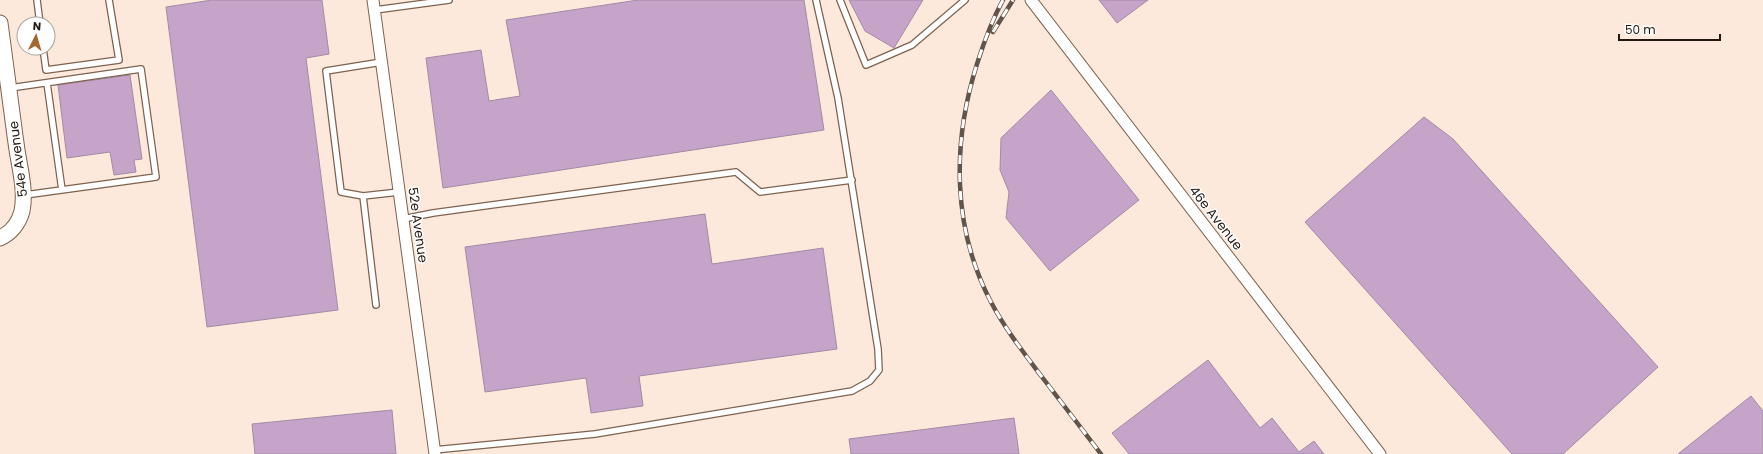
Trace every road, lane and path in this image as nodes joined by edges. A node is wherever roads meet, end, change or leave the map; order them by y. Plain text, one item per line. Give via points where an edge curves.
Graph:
1 (37, 0) edge
2 (109, 0) edge
3 (442, 0) edge
4 (449, 0) edge
5 (816, 0) edge
6 (840, 0) edge
7 (965, 0) edge
8 (1031, 0) edge
9 (374, 5) edge
10 (39, 16) edge
11 (0, 24) edge
12 (44, 56) edge
13 (382, 62) junction
14 (47, 83) junction
15 (9, 88) junction
16 (852, 180) junction
17 (62, 190) junction
18 (399, 192) junction
19 (22, 195) junction
20 (363, 196) junction
21 (403, 219) junction
22 (0, 238) edge
23 (376, 305) dead end
24 (435, 452) edge
25 (1380, 454) edge

1 - 10 lane
2 - 12 lane via 119,60 46,70
3 - 4 lane
3 - 9 lane
5 - 16 lane via 838,98
6 - 7 lane via 866,65 912,46
8 - 25 street, 46e Avenue
9 - 13 street, 52e Avenue
11 - 15 street, 54e Avenue
13 - 18 street, 52e Avenue
13 - 20 lane via 326,71 341,192
14 - 15 lane
14 - 17 lane
14 - 17 lane via 141,69 156,176
15 - 19 street, 54e Avenue
16 - 21 lane via 760,192 736,172
16 - 24 lane via 878,349 878,370 870,381 852,391 595,434
17 - 19 lane
18 - 20 lane
18 - 21 street, 52e Avenue
19 - 22 street, 54e Avenue via 23,206 18,221 12,230
20 - 23 lane
21 - 24 street, 52e Avenue

